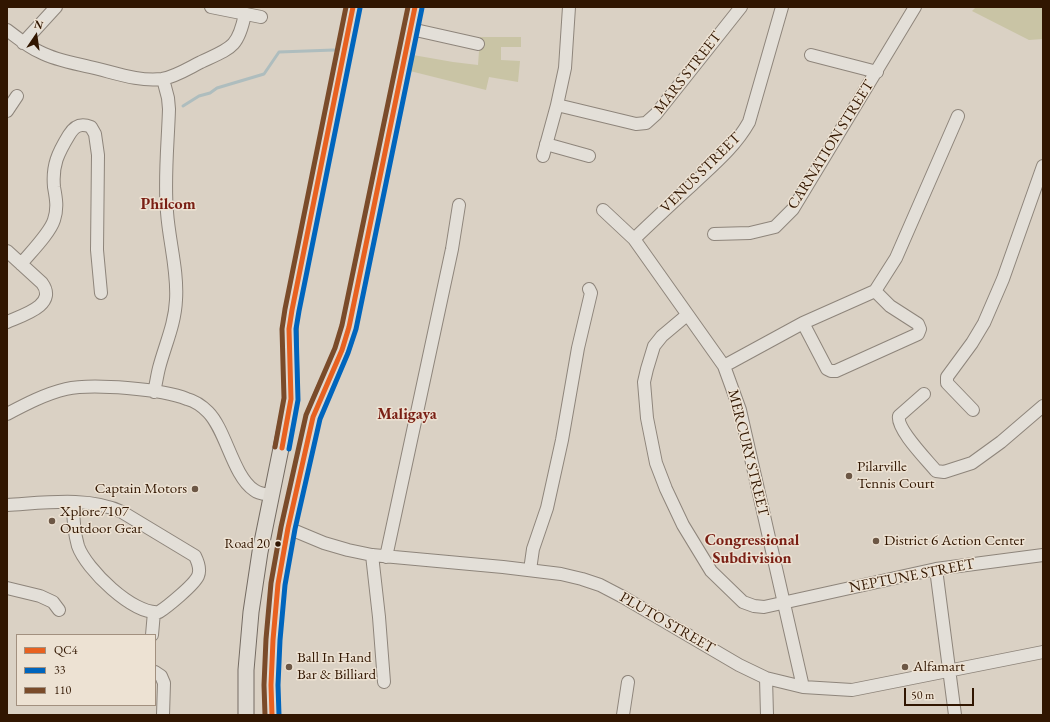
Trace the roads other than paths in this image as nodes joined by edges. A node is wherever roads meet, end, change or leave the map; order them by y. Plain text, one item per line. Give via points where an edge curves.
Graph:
1 (56, 7) edge
2 (211, 7) edge
3 (353, 7) edge
4 (415, 7) edge
5 (569, 7) edge
6 (741, 7) edge
7 (914, 7) edge
8 (780, 8) edge
9 (245, 14) junction
10 (261, 17) dead end
11 (7, 30) edge
12 (410, 30) junction
13 (23, 43) junction
14 (478, 44) dead end
15 (811, 55) dead end
16 (877, 72) junction
17 (163, 79) junction
18 (17, 96) dead end
19 (557, 105) junction
20 (7, 111) edge
21 (958, 116) dead end
22 (546, 144) junction
23 (543, 156) dead end
24 (589, 156) dead end
25 (1043, 166) edge
26 (459, 205) dead end
27 (603, 210) dead end
28 (714, 234) dead end
29 (634, 239) junction
30 (7, 251) edge
31 (21, 264) junction
32 (589, 289) dead end
33 (875, 291) junction
34 (102, 293) dead end
35 (687, 315) junction
36 (7, 322) edge
37 (803, 323) junction
38 (724, 366) junction
39 (154, 392) junction
40 (924, 394) dead end
41 (1043, 406) edge
42 (973, 410) dead end
43 (7, 414) edge
44 (271, 496) junction
45 (73, 503) junction
46 (7, 505) edge
47 (288, 528) junction
48 (372, 555) junction
49 (1043, 555) edge
50 (386, 557) junction
51 (936, 569) junction
52 (530, 570) junction
53 (7, 588) edge
54 (783, 603) junction
55 (59, 610) dead end
56 (154, 612) junction
57 (152, 634) edge
58 (1043, 652) edge
59 (949, 670) junction
60 (156, 673) edge
61 (766, 678) junction
62 (384, 682) dead end
63 (628, 682) dead end
64 (803, 687) junction
65 (163, 715) edge
66 (246, 715) edge
67 (272, 715) edge
68 (623, 715) edge
69 (767, 715) edge
70 (955, 715) edge

1 - 13 street
2 - 9 street
3 - 44 main road via 291,315 291,399
4 - 12 main road
5 - 19 street via 565,68
6 - 19 street, MARS STREET via 656,114 646,123 636,124
7 - 16 street, CARNATION STREET
8 - 29 street, VENUS STREET via 749,122 743,133
9 - 10 street
9 - 17 street via 240,34 234,44 225,51
11 - 13 street
12 - 14 street
12 - 47 main road via 346,340 313,417
13 - 17 street via 64,61 130,77
15 - 16 street
16 - 28 street, CARNATION STREET via 794,210 775,227 750,233
17 - 39 street via 169,109 166,192 176,300
18 - 20 street
19 - 22 street
21 - 33 street via 896,258
22 - 23 street
22 - 24 street
25 - 42 street via 1003,279 984,323 946,380
26 - 50 street via 452,249
27 - 29 street, MERCURY STREET
29 - 35 street, MERCURY STREET
30 - 31 street
31 - 34 street via 54,222 57,204 54,185 56,157 73,130 84,124 91,127 95,134 98,155 97,250
31 - 36 street via 42,283 47,296 37,308
32 - 52 street via 591,293 578,348 562,440 547,508 533,549
33 - 37 street
33 - 37 street via 890,306 918,324 918,334 831,371 827,369
35 - 38 street, MERCURY STREET
35 - 54 street, NEPTUNE STREET via 654,346 644,382 647,418 656,463 683,525 710,571 743,602 764,607
37 - 38 street
38 - 54 street, MERCURY STREET via 740,410
39 - 43 street via 96,387 67,389
39 - 44 street via 187,398 199,404 215,422 248,485 260,493
40 - 41 street via 899,416 898,420 903,431 936,471 940,472 972,463
44 - 66 main road via 251,612 246,670
45 - 46 street
45 - 56 street via 74,531 87,563 116,592 136,606
45 - 56 street via 112,507 195,556 199,569 194,582 163,609
47 - 48 street, PLUTO STREET via 324,543
47 - 67 main road via 278,584 273,640
48 - 50 street, PLUTO STREET
48 - 62 street
49 - 51 street, NEPTUNE STREET
50 - 52 street, PLUTO STREET
51 - 54 street, NEPTUNE STREET
51 - 59 street
52 - 61 street, PLUTO STREET via 582,579 600,585
53 - 55 street via 40,596 53,602
54 - 64 street, MERCURY STREET
56 - 57 street
58 - 59 street, PLUTO STREET
59 - 64 street, PLUTO STREET via 852,690
59 - 70 street
60 - 65 street via 164,683
61 - 64 street, PLUTO STREET
61 - 69 street
63 - 68 street

